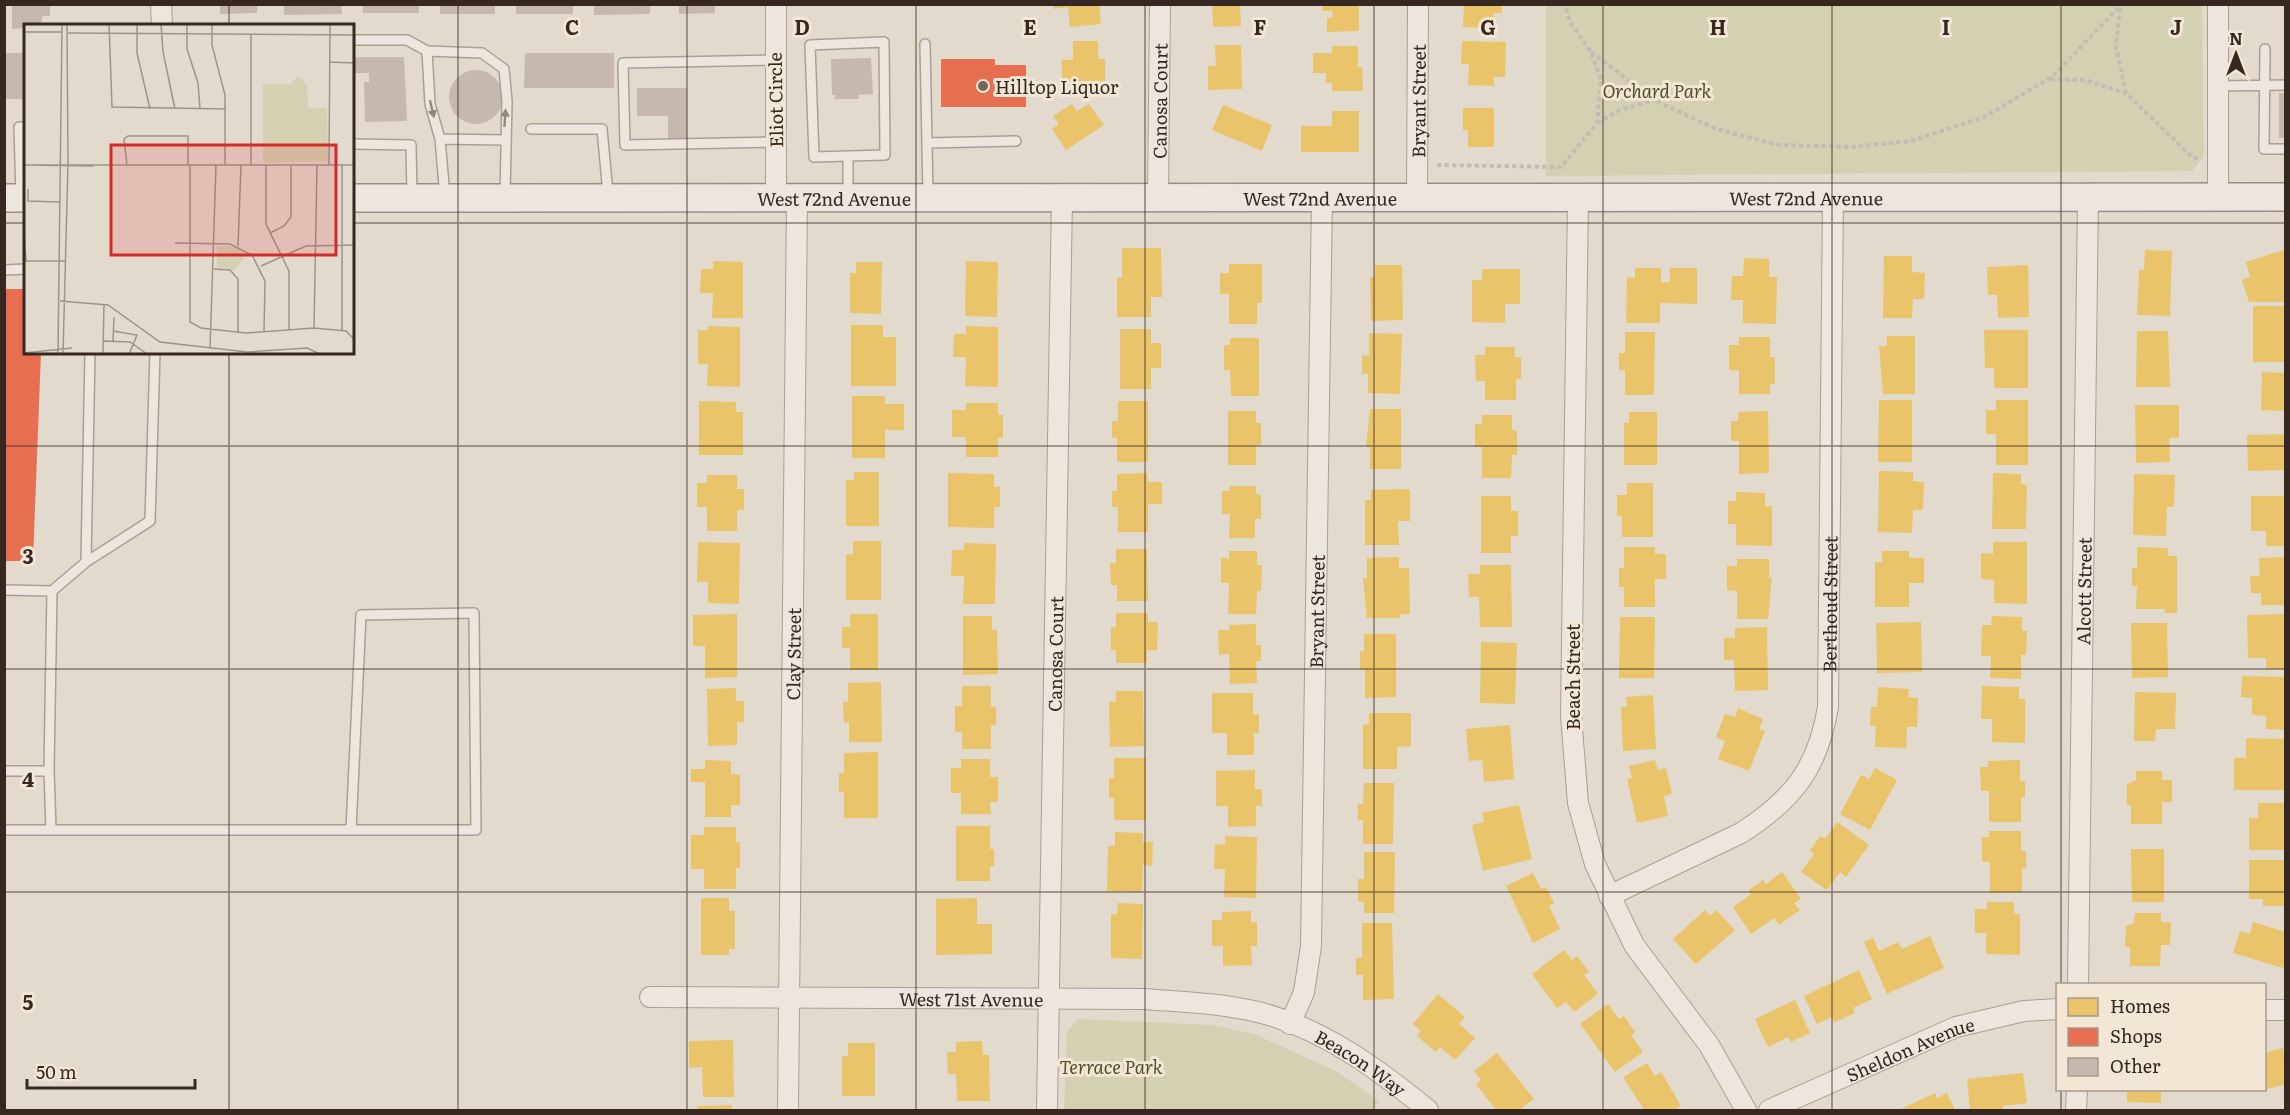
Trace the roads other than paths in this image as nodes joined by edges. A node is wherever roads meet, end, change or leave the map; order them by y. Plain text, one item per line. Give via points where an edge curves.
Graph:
1 (161, 4) edge
2 (776, 4) edge
3 (1160, 4) edge
4 (1418, 4) edge
5 (2218, 4) edge
6 (162, 24) edge
7 (354, 40) edge
8 (925, 44) dead end
9 (2265, 49) dead end
10 (427, 51) junction
11 (774, 60) junction
12 (2265, 85) junction
13 (2286, 85) edge
14 (2218, 87) junction
15 (24, 127) edge
16 (531, 129) dead end
17 (440, 140) junction
18 (505, 140) junction
19 (1016, 141) dead end
20 (776, 142) junction
21 (927, 143) junction
22 (354, 144) edge
23 (2286, 149) edge
24 (848, 157) junction
25 (412, 197) junction
26 (445, 197) junction
27 (505, 197) junction
28 (609, 197) junction
29 (787, 197) junction
30 (1062, 197) junction
31 (1158, 197) junction
32 (1322, 197) junction
33 (1417, 197) junction
34 (1578, 197) junction
35 (1833, 197) junction
36 (2088, 197) junction
37 (2218, 197) junction
38 (2286, 197) edge
39 (17, 198) edge
40 (354, 198) edge
41 (848, 198) junction
42 (928, 198) junction
43 (24, 269) edge
44 (4, 270) edge
45 (90, 354) edge
46 (155, 354) edge
47 (86, 562) junction
48 (4, 590) edge
49 (52, 591) junction
50 (4, 771) edge
51 (49, 771) junction
52 (51, 829) junction
53 (4, 830) edge
54 (351, 830) junction
55 (1610, 896) junction
56 (2078, 983) edge
57 (650, 997) dead end
58 (790, 998) junction
59 (1050, 999) junction
60 (2056, 1009) edge
61 (2266, 1010) edge
62 (2286, 1010) edge
63 (1290, 1024) junction
64 (2076, 1091) edge
65 (788, 1110) edge
66 (1047, 1110) edge
67 (1428, 1110) edge
68 (1746, 1110) edge
69 (1769, 1110) edge
70 (2076, 1110) edge

1 - 6 street
2 - 11 street, Eliot Circle
3 - 31 street, Canosa Court
4 - 33 street, Bryant Street
5 - 14 street
7 - 10 lane via 407,40
8 - 21 lane
9 - 12 lane
10 -> 17 lane via 430,104
18 -> 10 lane via 504,69 482,52
11 - 20 street, Eliot Circle
11 - 20 lane via 623,63 624,134 625,145
12 - 13 lane
12 - 14 lane
12 - 23 lane via 2264,149
14 - 37 street
15 - 39 lane via 19,127
16 - 28 lane via 602,129
17 - 18 lane
17 - 26 lane
18 - 27 lane
19 - 21 lane
20 - 29 street, Eliot Circle
21 - 42 lane
22 - 25 lane via 411,145
24 - 24 lane via 885,155 884,42 810,45 814,157
24 - 41 lane
25 - 26 main road, West 72nd Avenue
25 - 40 main road, West 72nd Avenue
26 - 27 main road, West 72nd Avenue
27 - 28 main road, West 72nd Avenue
28 - 29 main road, West 72nd Avenue
29 - 41 main road, West 72nd Avenue
29 - 58 street, Clay Street
30 - 31 main road, West 72nd Avenue
30 - 42 main road, West 72nd Avenue
30 - 59 street, Canosa Court
31 - 32 main road, West 72nd Avenue
32 - 33 main road, West 72nd Avenue
32 - 63 street, Bryant Street via 1312,935 1304,992
33 - 34 main road, West 72nd Avenue
34 - 35 main road, West 72nd Avenue
34 - 55 street, Beach Street via 1572,727 1578,803 1595,864
35 - 36 main road, West 72nd Avenue
35 - 55 street, Berthoud Street via 1828,707 1824,733 1799,785 1761,821
36 - 37 main road, West 72nd Avenue
36 - 56 street, Alcott Street
37 - 38 main road, West 72nd Avenue
41 - 42 main road, West 72nd Avenue
43 - 44 lane
45 - 47 lane
46 - 47 lane via 150,521
47 - 49 lane
48 - 49 lane
49 - 51 lane
50 - 51 lane
51 - 52 lane
52 - 53 lane
52 - 54 lane
54 - 54 lane via 476,830 474,613 361,615
55 - 68 street, Beach Street via 1634,945 1709,1045
57 - 58 street, West 71st Avenue
58 - 59 street, West 71st Avenue
58 - 65 street, Clay Street
59 - 63 street, West 71st Avenue via 1212,1003
59 - 66 street, Canosa Court
60 - 69 street, Sheldon Avenue via 2024,1011 1956,1027
61 - 62 street
63 - 67 street, Beacon Way via 1352,1054
64 - 70 street

